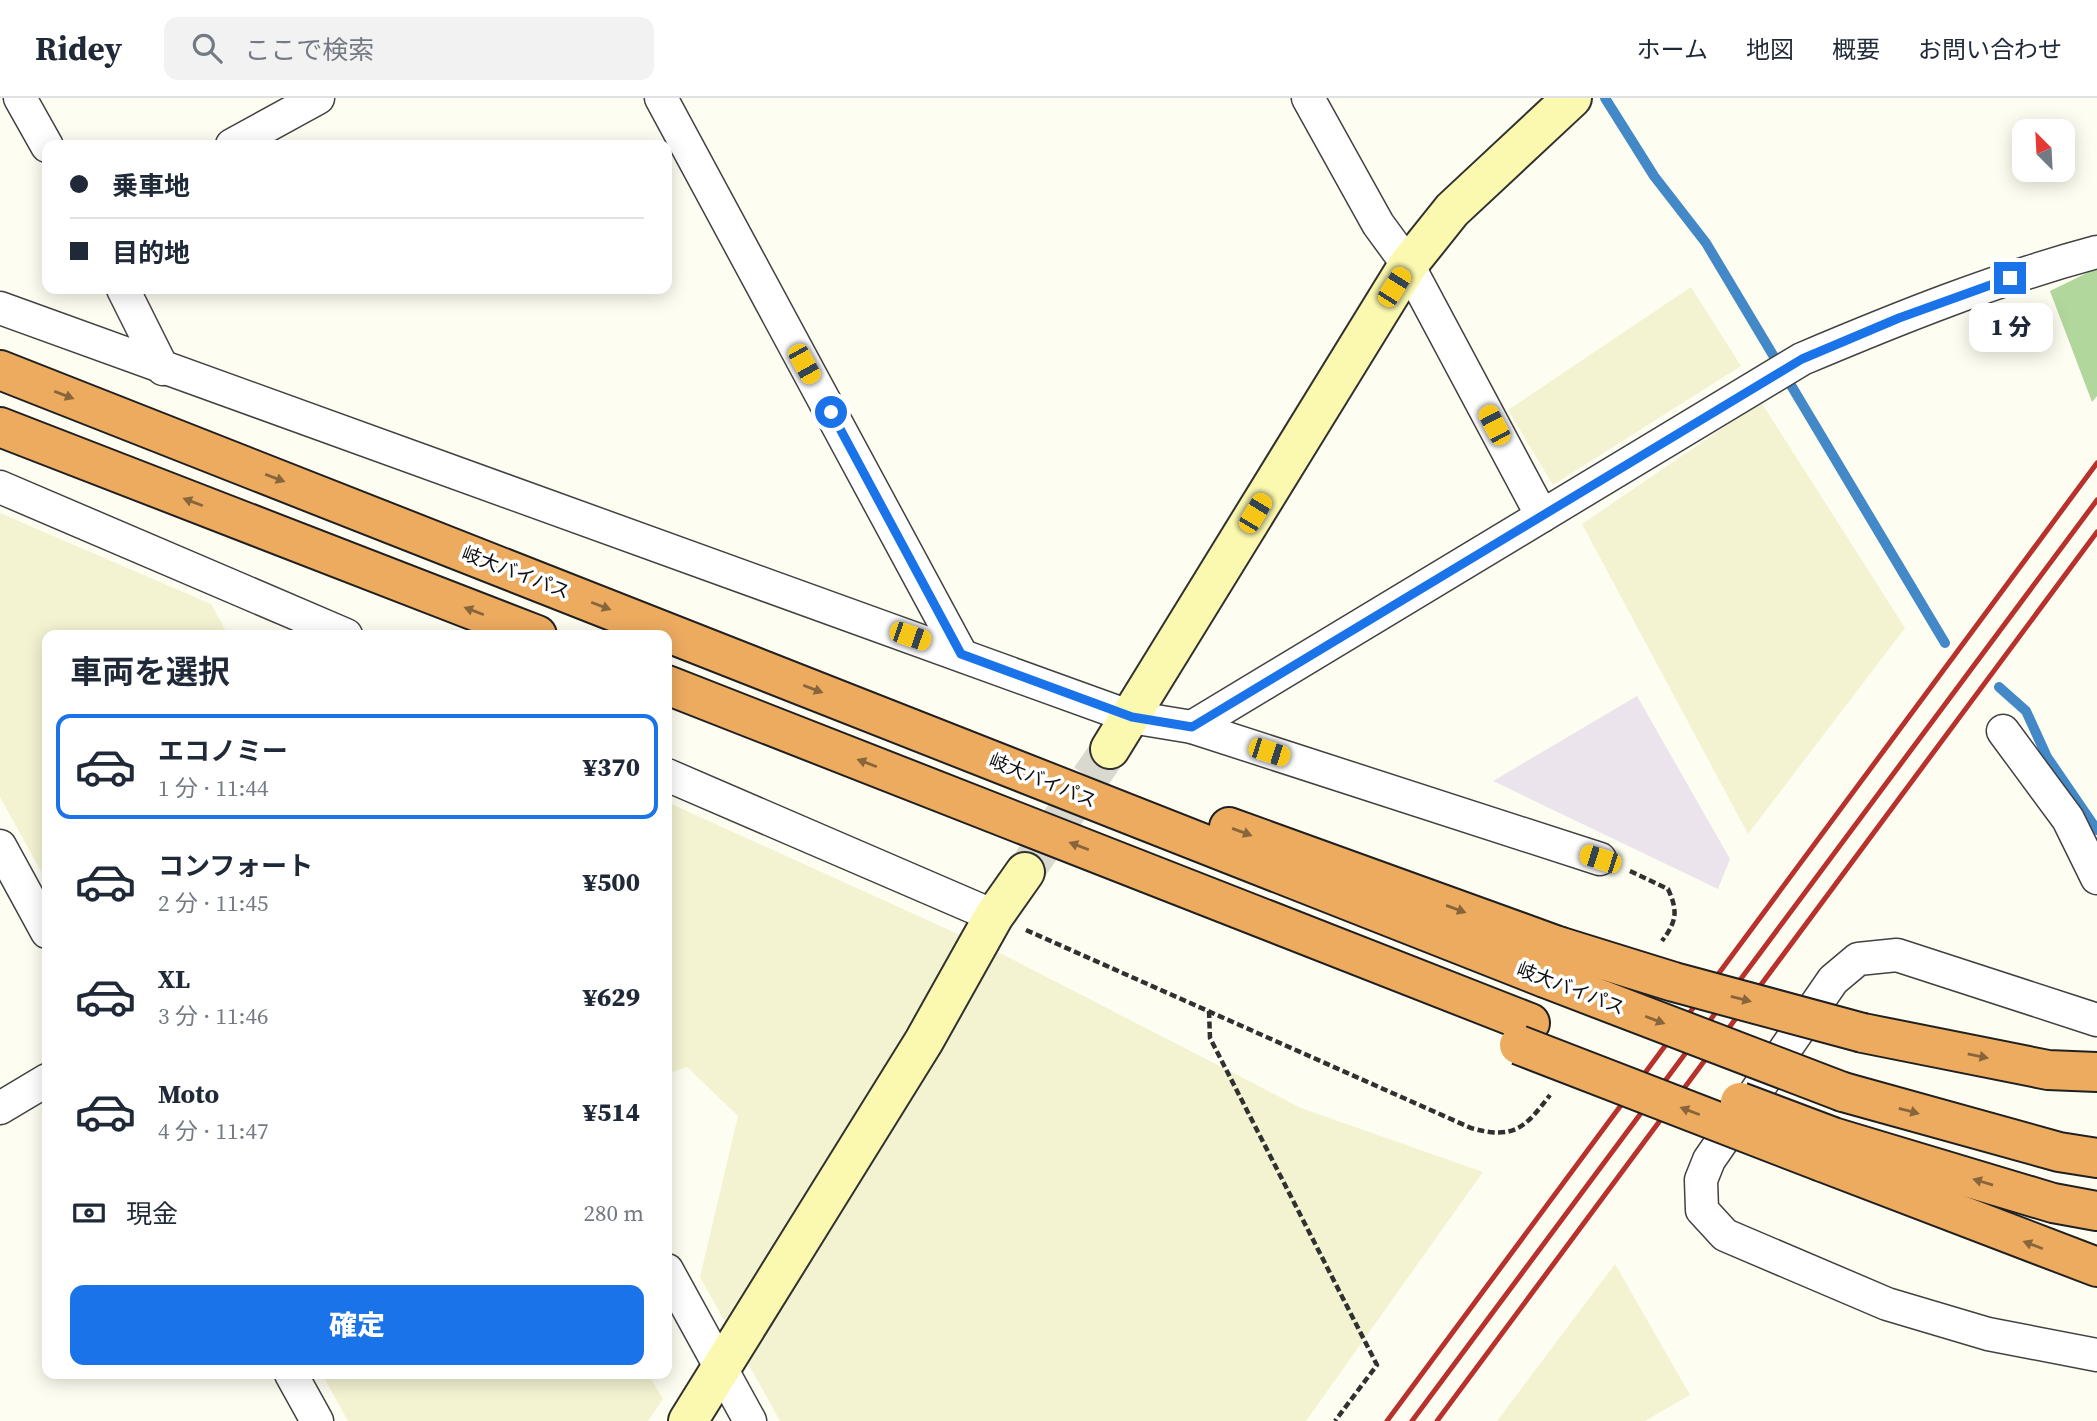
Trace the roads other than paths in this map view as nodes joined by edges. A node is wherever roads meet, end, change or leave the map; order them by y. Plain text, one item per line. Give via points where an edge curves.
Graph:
1 (20, 98) edge
2 (318, 98) edge
3 (661, 98) edge
4 (1308, 98) edge
5 (1571, 99) edge
6 (44, 140) edge
7 (241, 140) edge
8 (2097, 252) edge
9 (1408, 265) junction
10 (126, 294) edge
11 (0, 307) edge
12 (163, 369) junction
13 (0, 370) edge
14 (0, 427) edge
15 (0, 487) edge
16 (1542, 516) junction
17 (304, 625) edge
18 (325, 630) edge
19 (524, 630) edge
20 (663, 630) edge
21 (672, 634) edge
22 (961, 654) junction
23 (672, 687) edge
24 (1132, 717) junction
25 (1192, 727) junction
26 (2003, 731) dead end
27 (1110, 749) tunnel mouth
28 (672, 777) edge
29 (0, 846) edge
30 (1600, 859) dead end
31 (1025, 873) tunnel mouth
32 (2097, 878) edge
33 (994, 916) junction
34 (42, 923) edge
35 (1552, 962) junction
36 (2095, 1015) edge
37 (2097, 1072) edge
38 (42, 1083) edge
39 (0, 1108) edge
40 (1828, 1149) junction
41 (2097, 1158) edge
42 (2097, 1211) edge
43 (2097, 1267) edge
44 (672, 1279) edge
45 (2097, 1355) edge
46 (720, 1365) junction
47 (294, 1379) edge
48 (317, 1421) edge
49 (688, 1421) edge
50 (750, 1421) edge

1 - 6 street
2 - 7 street
3 - 22 street
4 - 9 street via 1378,224
5 - 9 street via 1452,210
8 - 16 street via 1899,318 1784,370
9 - 16 street
9 - 24 street
10 - 12 street
11 - 12 street
12 - 22 street
13 -> 20 highway, 岐大バイパス
19 -> 14 highway
15 - 17 street
16 - 25 street
17 - 18 street
21 -> 35 highway, 岐大バイパス via 1012,767
22 - 24 street
40 -> 23 highway, bridge via 1525,1034 1117,860
24 - 25 street
24 - 27 street
25 - 30 street
26 - 32 street via 2068,819
28 - 33 street
29 - 34 street
31 - 33 street
33 - 46 street via 925,1041
35 -> 37 highway, bridge via 1674,982 1863,1033 2048,1070
35 -> 41 highway, 岐大バイパス, bridge via 1843,1092 2059,1152
36 - 45 street via 1897,955 1858,959 1833,980 1709,1160 1702,1180 1702,1210 1726,1235 1887,1304 1988,1334
38 - 39 street
42 -> 40 highway
43 -> 40 highway via 2069,1259
44 - 46 street
46 - 49 street
46 - 50 street
47 - 48 street

